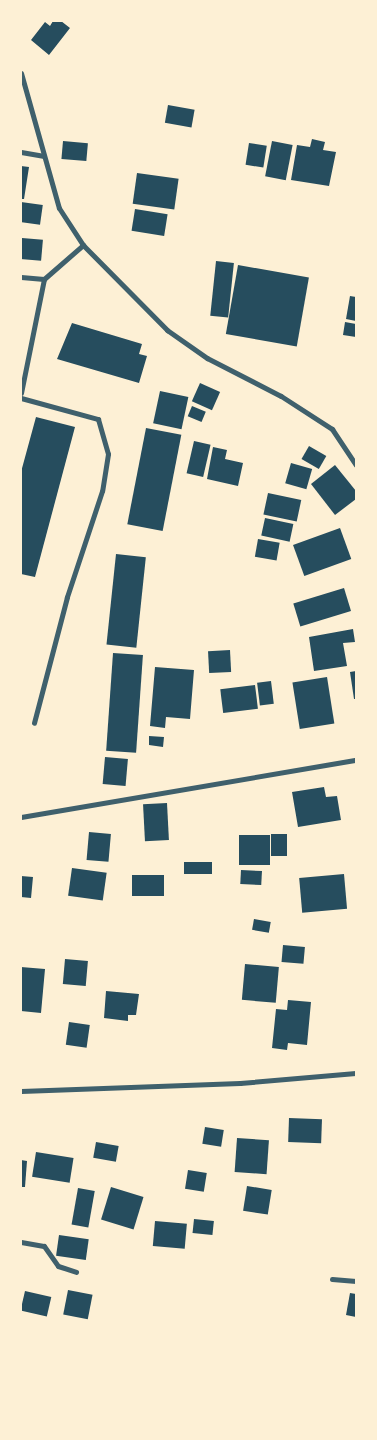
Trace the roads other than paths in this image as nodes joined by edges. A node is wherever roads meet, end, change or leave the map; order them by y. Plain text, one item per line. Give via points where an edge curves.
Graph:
1 (21, 73) edge
2 (21, 152) edge
3 (43, 156) junction
4 (82, 245) junction
5 (21, 277) edge
6 (44, 279) junction
7 (21, 393) edge
8 (21, 398) edge
9 (356, 465) edge
10 (34, 723) dead end
11 (356, 760) edge
12 (21, 817) edge
13 (356, 1073) edge
14 (21, 1091) edge
15 (21, 1242) edge
16 (76, 1272) dead end
17 (332, 1279) dead end
18 (356, 1281) edge

1 - 3 street via 33,106
2 - 3 street
3 - 4 street via 59,208
4 - 6 street
4 - 9 street via 167,330 207,358 281,396 332,429
5 - 6 street
6 - 7 street
8 - 10 street via 98,419 108,454 102,491 68,597
11 - 12 street
13 - 14 street via 240,1083
15 - 16 street via 44,1246 58,1266
17 - 18 street

